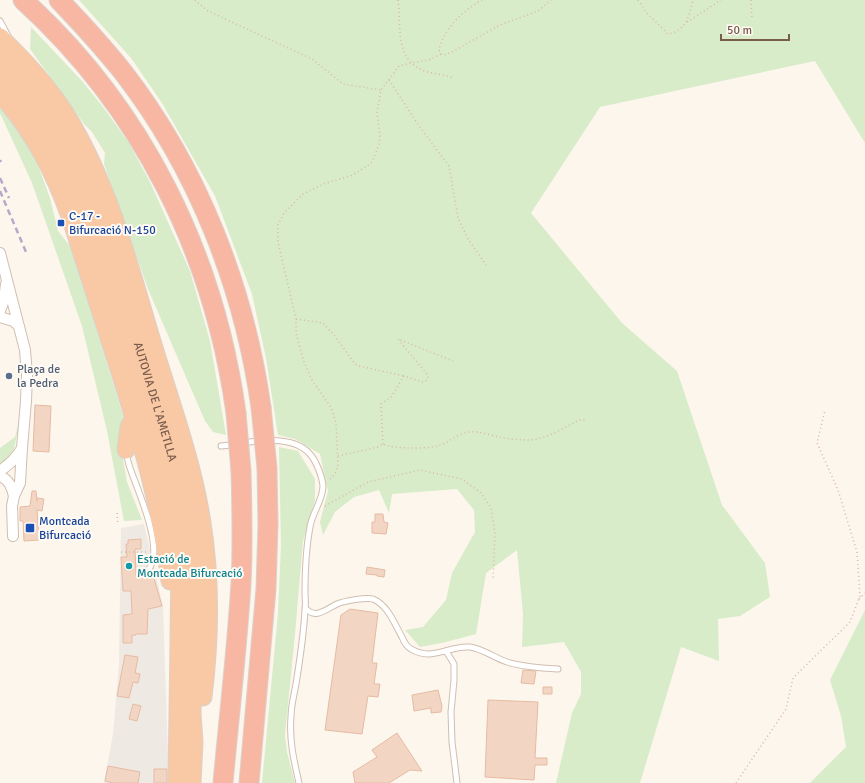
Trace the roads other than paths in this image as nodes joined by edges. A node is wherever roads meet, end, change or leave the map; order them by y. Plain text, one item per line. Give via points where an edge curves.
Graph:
1 (23, 0) edge
2 (59, 0) edge
3 (0, 21) edge
4 (0, 37) edge
5 (0, 54) edge
6 (18, 54) junction
7 (0, 74) edge
8 (0, 93) edge
9 (0, 253) edge
10 (7, 278) junction
11 (4, 300) junction
12 (14, 306) junction
13 (0, 311) edge
14 (0, 317) edge
15 (19, 326) junction
16 (221, 446) dead end
17 (22, 448) junction
18 (134, 448) junction
19 (0, 471) edge
20 (0, 476) edge
21 (14, 496) junction
22 (13, 536) dead end
23 (147, 574) dead end
24 (306, 608) junction
25 (179, 619) junction
26 (446, 651) junction
27 (558, 669) dead end
28 (194, 742) junction
29 (177, 783) edge
30 (192, 783) edge
31 (223, 783) edge
32 (249, 783) edge
33 (299, 783) edge
34 (457, 783) edge

1 - 31 highway, bridge via 56,32 104,88 150,156 184,225 205,277 217,318 236,413 242,471 243,524 237,641
2 - 32 highway, bridge via 124,73 172,145 191,179 207,216 242,311 261,407 267,468 268,524 266,589
3 - 6 lane
4 - 6 highway
5 - 28 highway, AUTOVIA DE L'AMETLLA via 36,94 69,145 85,177 105,234 187,511 195,624 192,713
6 - 28 highway via 64,112 83,145 107,198 189,462 202,522 208,585 205,681
7 - 25 highway, AUTOVIA DE L'AMETLLA via 31,110 52,142 86,220 164,477 178,540
8 - 18 highway via 34,138 61,191 134,417 129,427
9 - 10 street
10 - 11 street
10 - 12 street
11 - 12 street
11 - 13 street
12 - 15 street
14 - 15 street via 13,320
15 - 17 street via 25,350 27,375
16 - 24 lane via 274,440 294,444 309,453 313,459 323,486 310,525
17 - 19 street via 18,456
17 - 21 street via 20,483
18 - 23 lane via 129,465 151,528 154,551
18 - 25 highway via 158,505 173,604
20 - 21 street via 10,484
21 - 22 street
24 - 26 lane via 315,614 352,600 372,599 388,612 411,649 427,655
24 - 33 lane via 291,717 291,746
25 - 29 highway, AUTOVIA DE L'AMETLLA
26 - 27 lane via 470,648 507,662
26 - 34 lane via 454,664 451,712
28 - 30 highway, AUTOVIA DE L'AMETLLA

